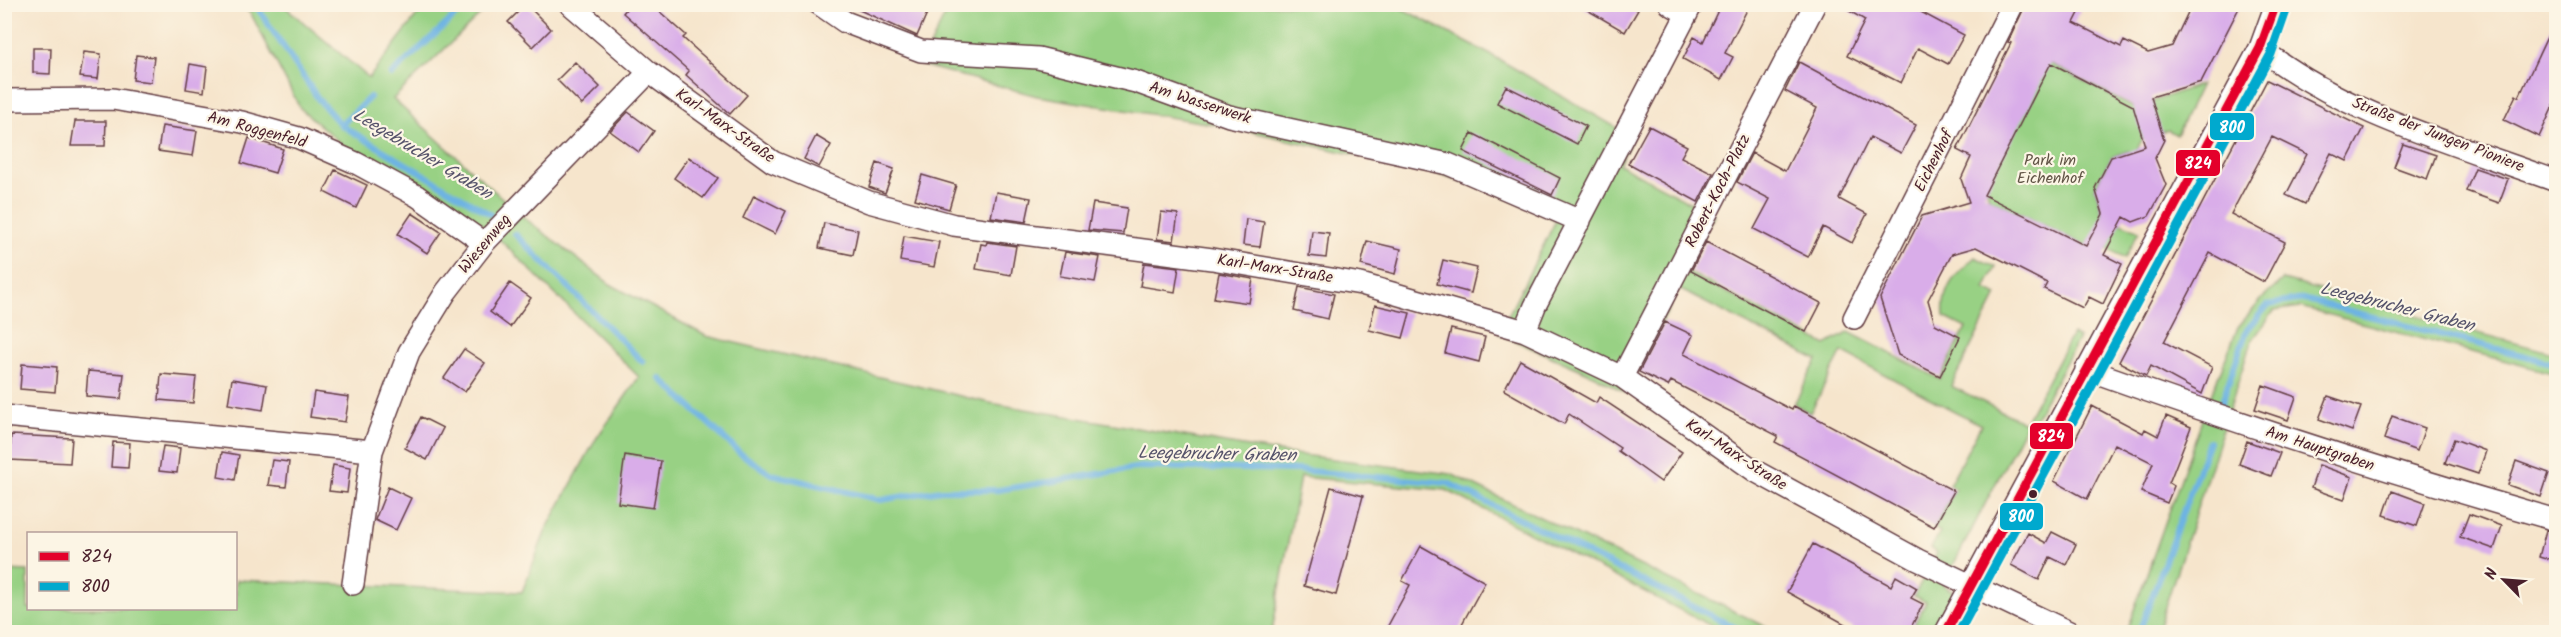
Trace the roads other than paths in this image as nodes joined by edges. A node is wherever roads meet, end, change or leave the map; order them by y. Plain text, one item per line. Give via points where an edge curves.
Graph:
1 (570, 4) edge
2 (819, 4) edge
3 (1815, 4) edge
4 (2013, 4) edge
5 (2276, 4) edge
6 (1683, 8) edge
7 (2260, 48) junction
8 (649, 72) junction
9 (4, 100) edge
10 (2556, 181) edge
11 (1580, 221) junction
12 (483, 243) junction
13 (1854, 318) dead end
14 (1525, 332) junction
15 (2086, 369) junction
16 (1622, 377) junction
17 (4, 416) edge
18 (372, 451) junction
19 (2556, 520) edge
20 (353, 584) dead end
21 (1970, 587) junction
22 (1946, 633) edge
23 (2068, 633) edge

1 - 8 street, Karl-Marx-Straße
2 - 11 street, Am Wasserwerk via 845,22 921,51 1038,58 1136,82 1228,116 1448,164
3 - 16 street, Robert-Koch-Platz
4 - 13 street, Eichenhof
5 - 7 street
6 - 11 street
7 - 10 street, Straße der Jungen Pioniere via 2303,79 2377,116
7 - 15 street
8 - 12 street, Wiesenweg
8 - 14 street, Karl-Marx-Straße via 773,162 869,202 954,225 1212,259 1361,284
9 - 12 street, Am Roggenfeld via 113,99 242,122 299,138 417,195
11 - 14 street
12 - 18 street, Wiesenweg via 446,292 409,352
14 - 16 street, Karl-Marx-Straße
15 - 19 street, Am Hauptgraben via 2410,479
15 - 21 street
16 - 21 street, Karl-Marx-Straße via 1755,471
17 - 18 street
18 - 20 street, Wiesenweg
21 - 22 street
21 - 23 street, Karl-Marx-Straße

